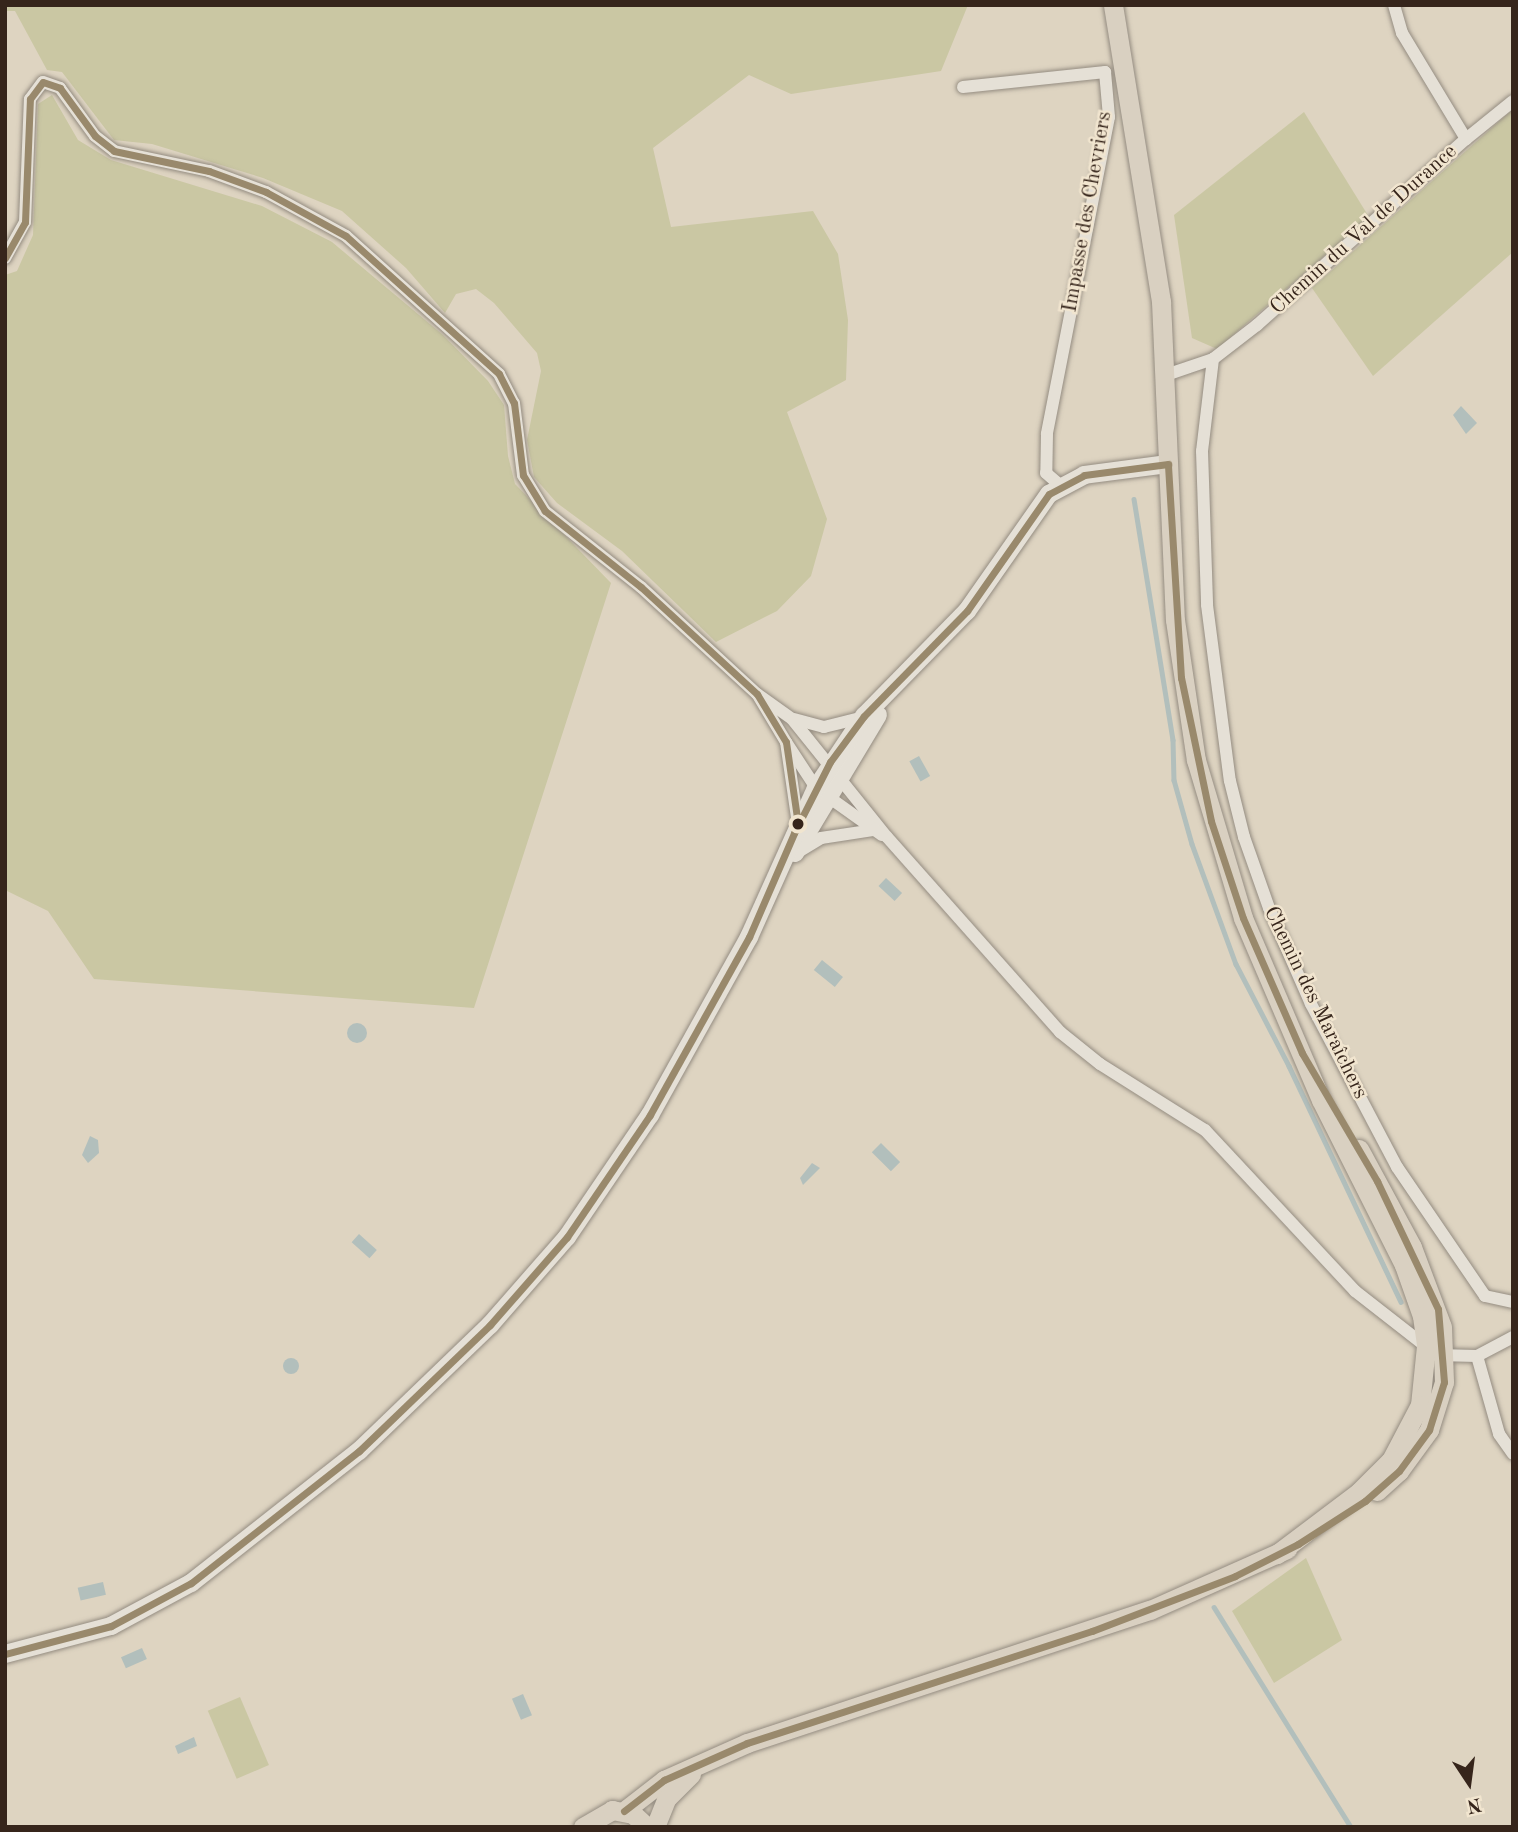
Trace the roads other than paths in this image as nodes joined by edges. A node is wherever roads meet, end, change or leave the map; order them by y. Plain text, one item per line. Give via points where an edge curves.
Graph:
1 (1114, 5) edge
2 (1394, 5) edge
3 (962, 87) dead end
4 (1513, 101) edge
5 (1466, 139) junction
6 (5, 258) edge
7 (1213, 359) junction
8 (1166, 375) junction
9 (1168, 464) junction
10 (1060, 486) junction
11 (893, 690) junction
12 (757, 694) junction
13 (864, 716) junction
14 (792, 719) junction
15 (786, 742) junction
16 (836, 769) junction
17 (821, 793) junction
18 (798, 824) junction
19 (874, 830) junction
20 (887, 837) junction
21 (795, 854) junction
22 (778, 875) junction
23 (1301, 1053) junction
24 (1513, 1302) edge
25 (1513, 1338) edge
26 (1426, 1346) junction
27 (1477, 1356) junction
28 (1444, 1358) junction
29 (1424, 1384) junction
30 (1513, 1454) edge
31 (1277, 1554) junction
32 (5, 1654) edge
33 (716, 1756) junction
34 (624, 1811) junction
35 (583, 1827) edge
36 (647, 1827) edge
37 (655, 1827) edge

1 - 8 main road via 1154,243
2 - 5 street, Chemin du Val de Durance via 1402,33
3 - 10 street, Impasse des Chevriers via 1105,72 1109,117 1047,434 1045,473
4 - 5 street
5 - 7 street, Chemin du Val de Durance via 1301,289
6 - 12 street via 24,222 30,99 43,82 60,88 94,136 114,151 209,171 329,223 499,374 514,403 523,475 545,511 641,587
7 - 8 street, Chemin du Val de Durance
7 - 24 street, Chemin des Maraîchers via 1202,451 1207,605 1228,768 1244,837 1311,1004 1397,1167 1485,1296
8 - 9 main road
9 - 10 street via 1107,470
9 - 23 main road via 1176,633 1196,760 1243,918
10 - 11 street via 1027,519 967,611
11 - 13 street
11 - 16 street
12 - 14 street
12 - 15 street
13 - 14 street via 824,727
13 - 16 street
14 - 16 street
15 - 17 street
15 - 18 street
16 - 17 street
16 - 20 street
17 - 18 street
17 - 19 street
17 - 21 street
18 - 22 street
19 - 20 street
19 - 21 street via 821,838
20 - 26 street via 1060,1032 1100,1064 1205,1130 1355,1291
21 - 22 street
22 - 32 street via 721,992 650,1115 567,1237 490,1325 359,1451 191,1583 111,1626
23 - 26 main road via 1414,1290
23 - 28 main road via 1412,1247 1438,1309
25 - 27 street
26 - 28 street
26 - 29 main road
27 - 28 street
27 - 30 street via 1499,1434
28 - 29 street
28 - 31 main road via 1444,1382 1429,1430 1399,1471 1334,1522
29 - 31 main road via 1412,1427 1391,1460 1349,1501
31 - 33 main road via 1139,1614 803,1723
33 - 34 main road via 664,1780
33 - 37 main road via 677,1786
34 - 35 main road via 600,1813
34 - 36 main road

